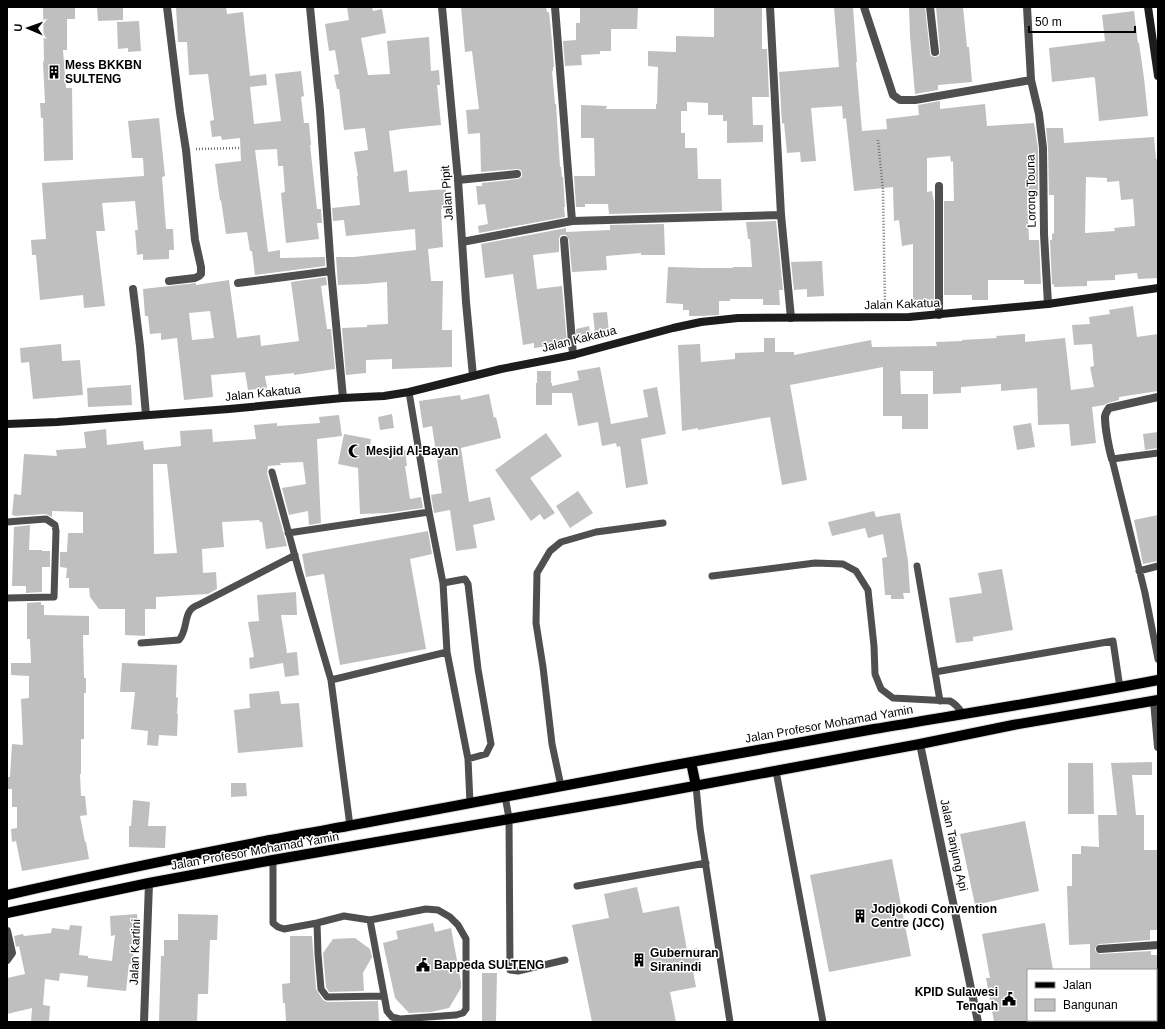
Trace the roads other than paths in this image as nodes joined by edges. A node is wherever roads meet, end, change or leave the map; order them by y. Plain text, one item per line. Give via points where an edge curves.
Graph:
1 (167, 7) edge
2 (310, 7) edge
3 (442, 7) edge
4 (555, 7) edge
5 (770, 7) edge
6 (864, 7) edge
7 (930, 7) edge
8 (1027, 7) edge
9 (1148, 7) edge
10 (1155, 38) edge
11 (935, 52) dead end
12 (1158, 76) edge
13 (1031, 80) junction
14 (517, 174) dead end
15 (458, 180) junction
16 (939, 186) dead end
17 (781, 215) junction
18 (572, 222) junction
19 (564, 240) dead end
20 (462, 242) junction
21 (332, 271) junction
22 (169, 280) dead end
23 (238, 283) dead end
24 (1158, 288) edge
25 (133, 289) dead end
26 (1048, 304) junction
27 (938, 315) junction
28 (791, 318) junction
29 (573, 355) junction
30 (473, 376) junction
31 (409, 392) junction
32 (1158, 397) edge
33 (343, 398) junction
34 (146, 415) junction
35 (7, 424) edge
36 (1158, 453) edge
37 (1112, 460) junction
38 (272, 472) dead end
39 (429, 512) junction
40 (7, 522) edge
41 (663, 522) dead end
42 (288, 533) junction
43 (295, 555) junction
44 (917, 566) dead end
45 (1158, 566) edge
46 (1139, 571) junction
47 (712, 576) dead end
48 (443, 583) junction
49 (7, 598) edge
50 (142, 643) dead end
51 (447, 652) junction
52 (1158, 659) edge
53 (935, 672) junction
54 (330, 680) junction
55 (1158, 680) edge
56 (1120, 688) junction
57 (940, 701) junction
58 (1156, 701) edge
59 (963, 714) junction
60 (920, 744) junction
61 (1158, 747) edge
62 (468, 758) junction
63 (691, 762) junction
64 (776, 771) junction
65 (561, 786) junction
66 (696, 786) junction
67 (505, 796) junction
68 (470, 803) junction
69 (509, 818) junction
70 (350, 826) junction
71 (273, 860) junction
72 (706, 863) junction
73 (149, 883) junction
74 (577, 886) dead end
75 (7, 895) edge
76 (7, 913) edge
77 (370, 920) junction
78 (317, 922) junction
79 (7, 931) edge
80 (1158, 945) edge
81 (1100, 949) dead end
82 (7, 960) edge
83 (565, 960) dead end
84 (384, 996) junction
85 (144, 1022) edge
86 (730, 1022) edge
87 (823, 1022) edge
88 (978, 1022) edge

1 - 22 street via 195,240 201,267 199,276
2 - 21 street
3 - 15 street, Jalan Pipit
4 - 18 street
5 - 17 street
6 - 13 street via 894,94 900,100 914,100
7 - 11 street
8 - 13 street, Lorong Touna
9 - 10 street
10 - 12 street
13 - 26 street, Lorong Touna via 1042,138
14 - 15 street
15 - 20 street, Jalan Pipit
16 - 27 street
17 - 18 street
17 - 28 street
18 - 20 street
19 - 29 street
20 - 30 street, Jalan Pipit
21 - 23 street
21 - 33 street
24 - 26 street, Jalan Kakatua
25 - 34 street
26 - 27 street, Jalan Kakatua
27 - 28 street, Jalan Kakatua via 910,318
28 - 29 street, Jalan Kakatua via 738,318 702,322
29 - 30 street, Jalan Kakatua
30 - 31 street, Jalan Kakatua
31 - 33 street, Jalan Kakatua
31 - 39 lane
32 - 37 street via 1107,410 1105,416
33 - 34 street, Jalan Kakatua
34 - 35 street, Jalan Kakatua
36 - 37 lane
37 - 46 lane
38 - 42 lane
39 - 42 lane
39 - 48 lane
40 - 49 lane via 46,519 55,525 56,531 54,597
41 - 65 lane via 596,532 561,542 550,552 538,573 536,623 552,744
42 - 43 lane
43 - 50 lane via 192,606 183,636 178,640
43 - 54 lane
44 - 53 lane
45 - 46 lane
46 - 52 lane
47 - 57 lane via 814,563 843,564 856,571 868,590 875,674 881,689 893,698
48 - 51 lane
48 - 62 lane via 465,579 468,584 478,669 491,744 486,754
51 - 54 lane
51 - 62 lane
53 - 56 lane via 1113,641
53 - 57 lane
54 - 70 lane
55 - 56 main road, Jalan Profesor Mohamad Yamin
56 - 59 main road, Jalan Profesor Mohamad Yamin
57 - 59 lane via 950,701 960,708
58 - 60 main road, Jalan Profesor Mohamad Yamin via 1013,725
58 - 61 street
59 - 63 main road, Jalan Profesor Mohamad Yamin
60 - 64 main road, Jalan Profesor Mohamad Yamin
60 - 88 street, Jalan Tanjung Api
62 - 68 lane
63 - 65 main road, Jalan Profesor Mohamad Yamin
63 - 66 main road
64 - 66 main road, Jalan Profesor Mohamad Yamin
64 - 87 lane
65 - 67 main road, Jalan Profesor Mohamad Yamin
66 - 69 main road, Jalan Profesor Mohamad Yamin
66 - 72 lane
67 - 68 main road, Jalan Profesor Mohamad Yamin
67 - 69 lane
68 - 70 main road, Jalan Profesor Mohamad Yamin
69 - 71 main road, Jalan Profesor Mohamad Yamin
69 - 83 lane via 510,970 518,971
70 - 75 main road, Jalan Profesor Mohamad Yamin via 153,863
71 - 73 main road, Jalan Profesor Mohamad Yamin
71 - 78 lane via 274,923 284,929
72 - 74 lane
72 - 86 lane
73 - 76 main road, Jalan Profesor Mohamad Yamin
73 - 85 street, Jalan Kartini
77 - 78 lane via 344,916
77 - 84 lane
77 - 84 lane via 426,909 438,910 458,925 466,939 466,1009 463,1013 400,1019 392,1017 387,1012
78 - 84 lane via 321,989 327,997
79 - 82 street via 12,953
80 - 81 street

